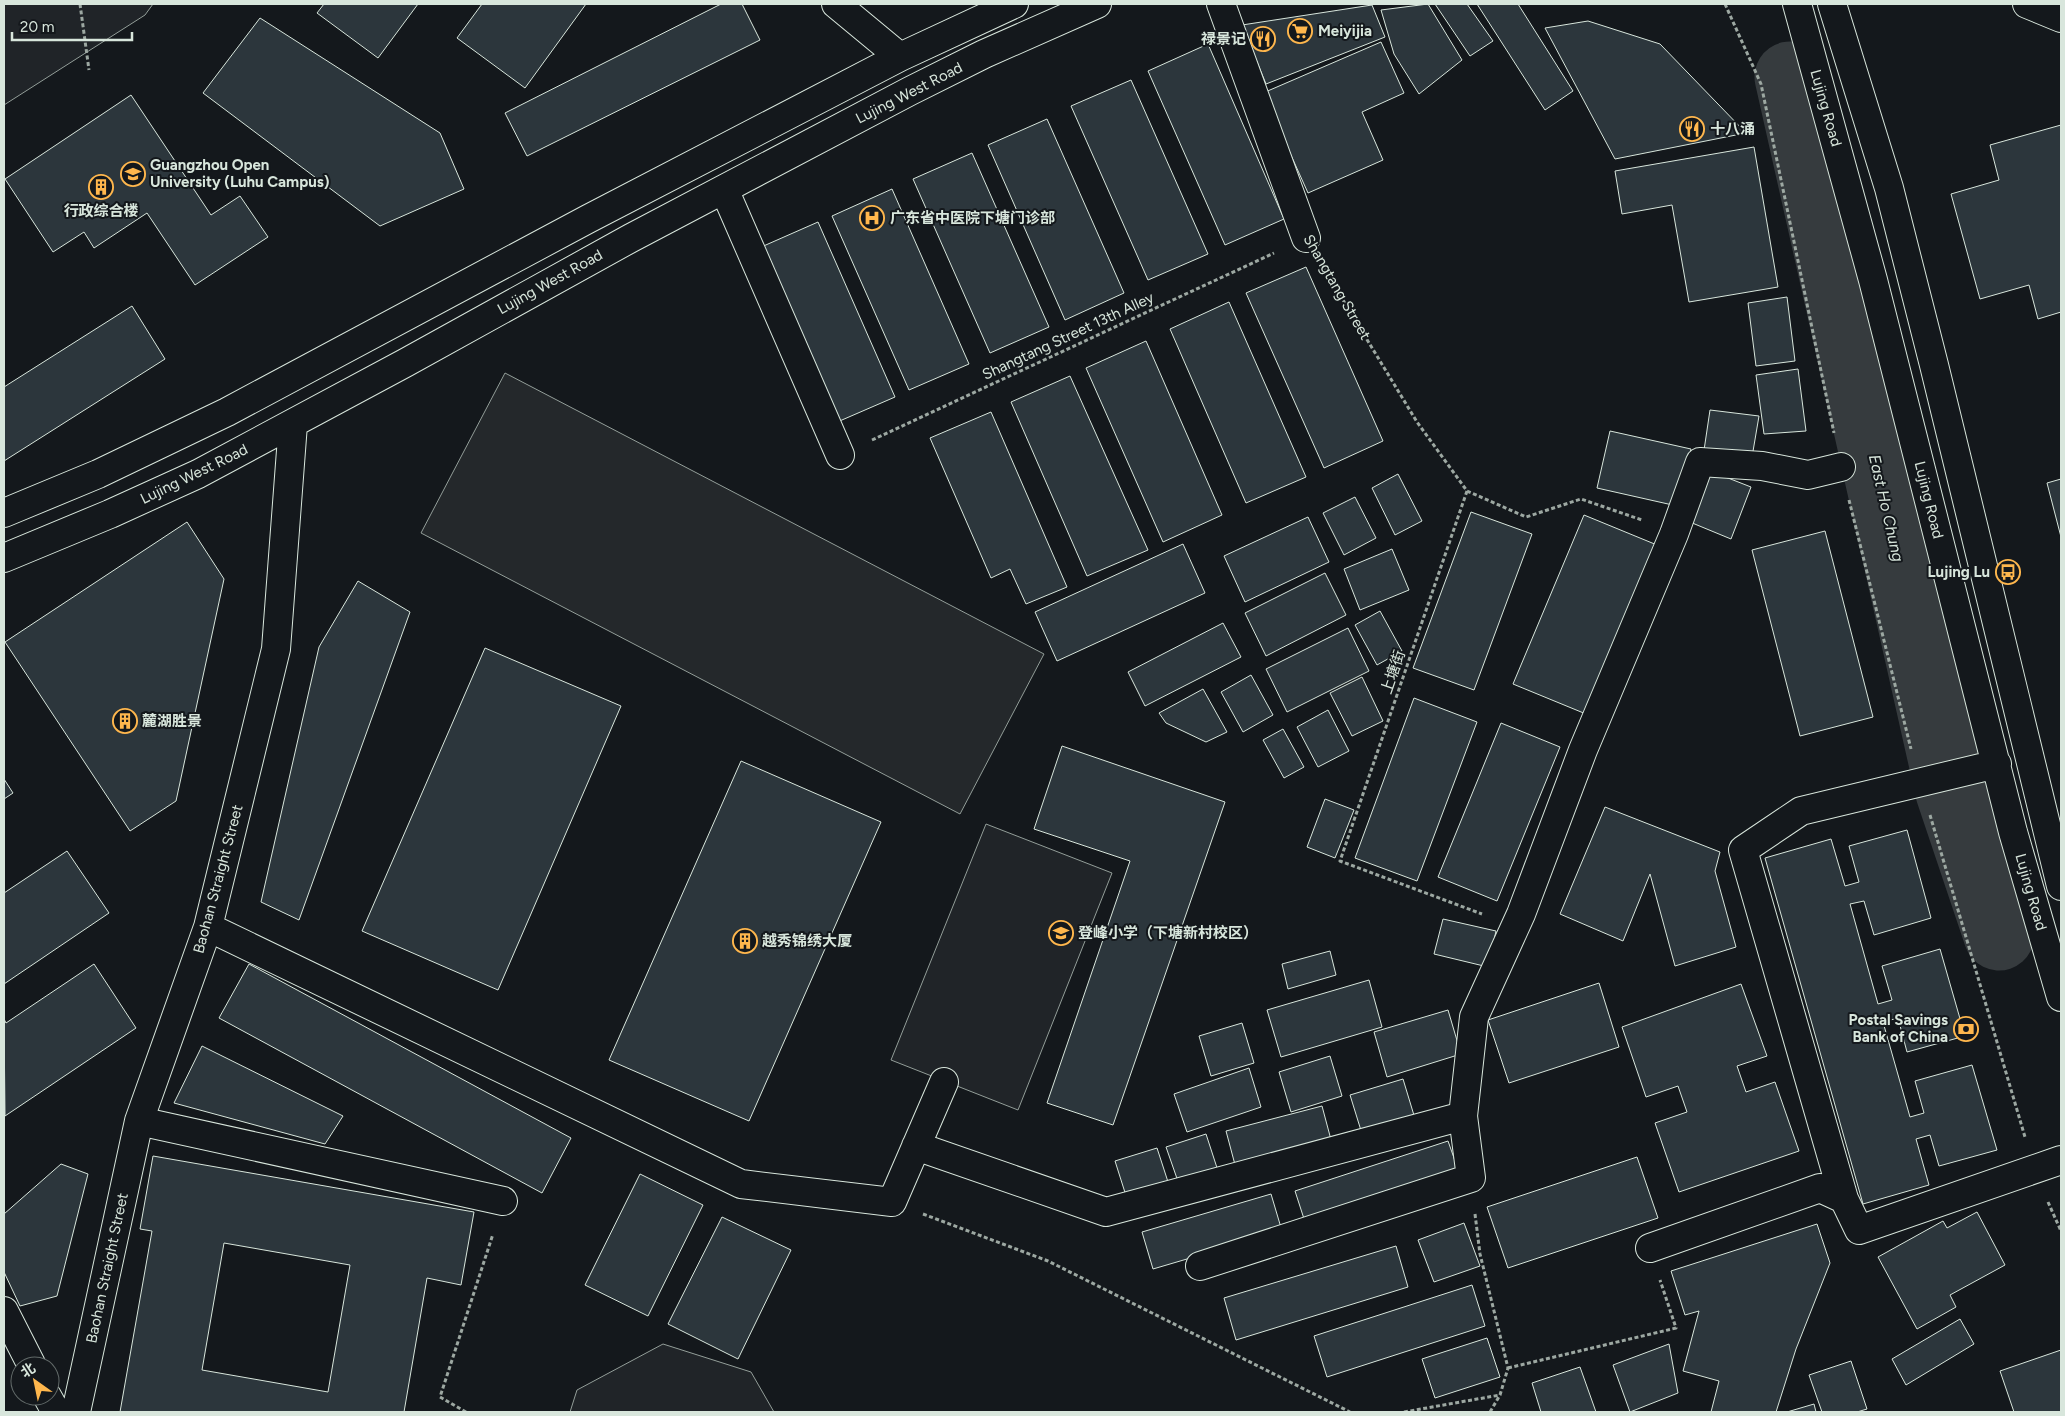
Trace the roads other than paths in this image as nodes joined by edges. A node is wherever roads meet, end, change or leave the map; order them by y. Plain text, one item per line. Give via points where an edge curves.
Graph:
1 (836, 4) edge
2 (1014, 4) edge
3 (1097, 4) edge
4 (1221, 4) edge
5 (1797, 4) edge
6 (1832, 4) edge
7 (2027, 4) edge
8 (2061, 18) edge
9 (900, 57) junction
10 (724, 189) junction
11 (1306, 238) road end
12 (293, 424) junction
13 (840, 455) road end
14 (1841, 467) road end
15 (4, 513) edge
16 (4, 558) edge
17 (1997, 764) junction
18 (2054, 823) edge
19 (2013, 832) junction
20 (2061, 886) edge
21 (208, 928) junction
22 (2061, 996) edge
23 (944, 1082) dead end
24 (1463, 1116) junction
25 (139, 1121) junction
26 (916, 1146) junction
27 (2061, 1160) edge
28 (1844, 1199) junction
29 (503, 1201) road end
30 (1650, 1248) road end
31 (1200, 1266) dead end
32 (4, 1311) edge
33 (27, 1356) edge
34 (76, 1412) edge

1 - 9 street
2 - 9 street
3 - 10 street, Lujing West Road via 975,58
4 - 11 street, Shangtang Street
5 - 17 street, Lujing Road via 1873,280
6 - 18 street, Lujing Road via 1889,188
7 - 8 street
9 - 15 street via 227,412 98,474
10 - 12 street, Lujing West Road
10 - 13 street
12 - 16 street, Lujing West Road via 198,474
12 - 21 street, Baohan Straight Street via 276,649
14 - 24 street via 1808,475 1762,466 1700,462 1674,534 1583,750 1515,926 1474,1017
17 - 19 street, Lujing Road
17 - 28 street via 1801,811 1743,850
18 - 19 street
18 - 20 street, Lujing Road
19 - 22 street, Lujing Road
21 - 25 street, Baohan Straight Street
21 - 26 street via 741,1184 892,1202
23 - 26 street
24 - 26 street via 1106,1212
24 - 31 street via 1471,1178
25 - 29 street
25 - 34 street, Baohan Straight Street
27 - 28 street via 1859,1230
28 - 30 street via 1820,1188
32 - 33 street

